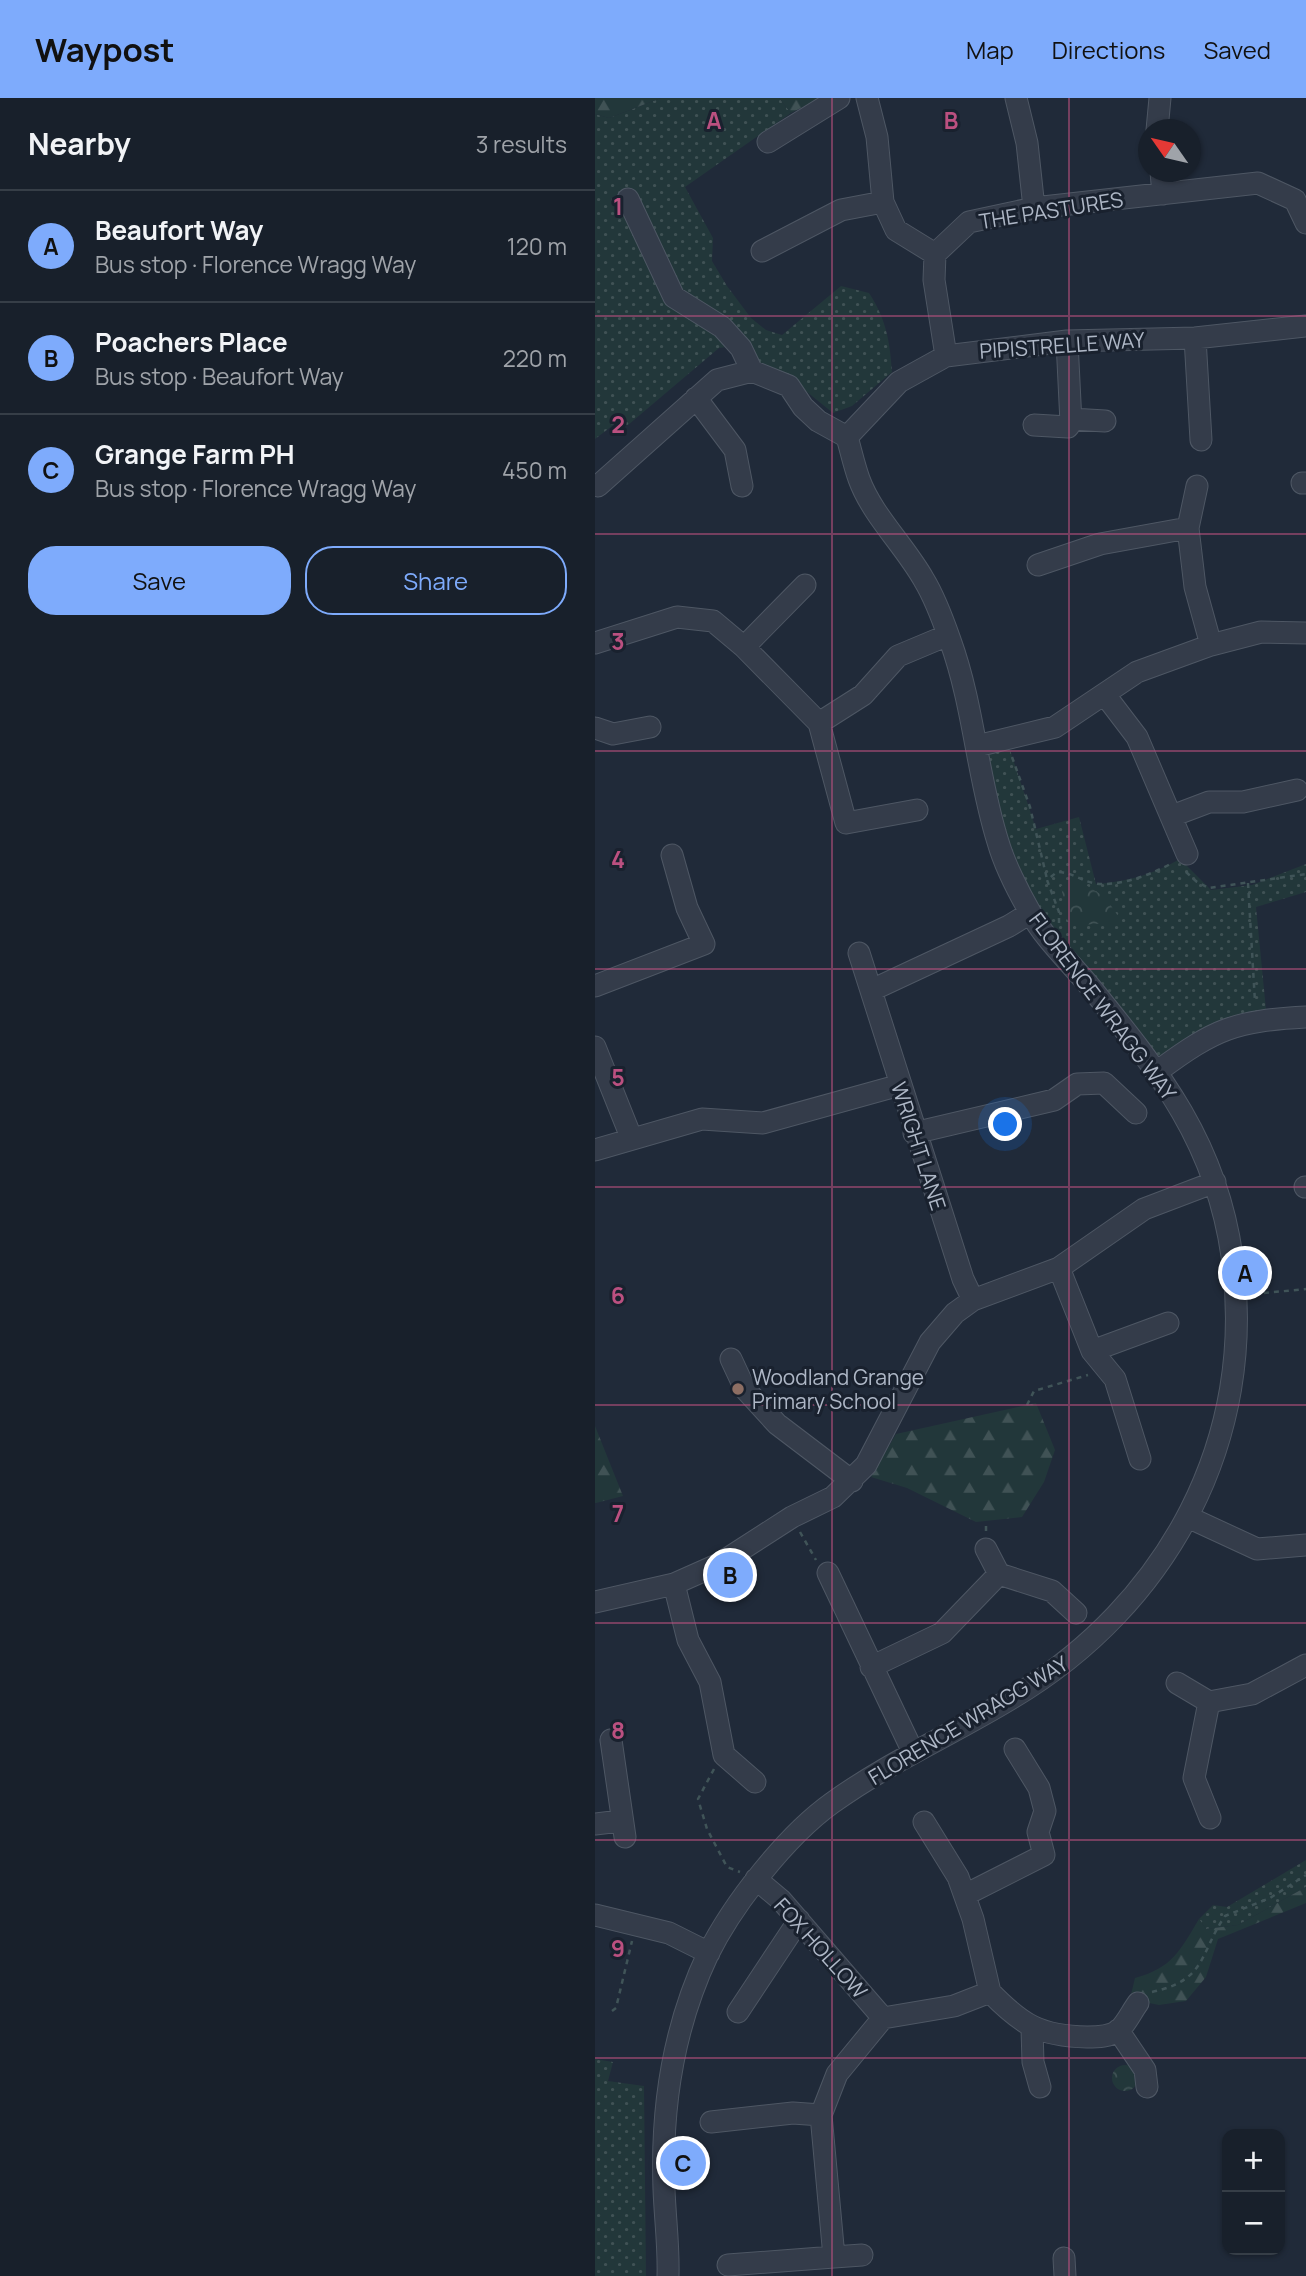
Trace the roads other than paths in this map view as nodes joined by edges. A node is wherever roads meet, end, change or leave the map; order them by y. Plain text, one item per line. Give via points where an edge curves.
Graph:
1 (839, 98) edge
2 (867, 98) edge
3 (1016, 98) edge
4 (1160, 98) edge
5 (1158, 119) edge
6 (768, 142) dead end
7 (1162, 182) edge
8 (1163, 194) junction
9 (628, 199) dead end
10 (883, 202) junction
11 (1034, 208) junction
12 (1306, 223) edge
13 (762, 251) dead end
14 (935, 254) junction
15 (1306, 326) edge
16 (1195, 338) junction
17 (1067, 341) junction
18 (946, 356) junction
19 (752, 371) junction
20 (696, 398) junction
21 (1071, 419) junction
22 (1105, 421) dead end
23 (1034, 425) dead end
24 (847, 437) junction
25 (1201, 440) dead end
26 (598, 486) dead end
27 (743, 486) dead end
28 (1197, 486) dead end
29 (1188, 528) junction
30 (1038, 565) dead end
31 (805, 584) dead end
32 (1306, 633) edge
33 (948, 635) junction
34 (595, 643) edge
35 (1211, 645) junction
36 (744, 647) junction
37 (1105, 695) junction
38 (818, 723) junction
39 (650, 727) dead end
40 (595, 728) edge
41 (977, 746) junction
42 (1297, 790) dead end
43 (917, 810) dead end
44 (1173, 816) junction
45 (1188, 854) road end
46 (672, 855) dead end
47 (1030, 913) junction
48 (859, 953) dead end
49 (595, 986) edge
50 (872, 990) junction
51 (1306, 1017) edge
52 (595, 1047) edge
53 (1158, 1071) junction
54 (899, 1086) junction
55 (1136, 1113) dead end
56 (914, 1133) junction
57 (631, 1137) junction
58 (595, 1150) edge
59 (1215, 1182) junction
60 (1059, 1268) junction
61 (973, 1300) junction
62 (1168, 1323) dead end
63 (1092, 1350) junction
64 (731, 1359) dead end
65 (1140, 1459) dead end
66 (852, 1481) junction
67 (1190, 1518) junction
68 (1306, 1545) edge
69 (986, 1549) dead end
70 (828, 1573) road end
71 (999, 1574) junction
72 (674, 1584) junction
73 (595, 1601) edge
74 (1076, 1613) dead end
75 (1306, 1665) edge
76 (871, 1667) junction
77 (1177, 1683) dead end
78 (1209, 1702) junction
79 (611, 1740) dead end
80 (1015, 1749) dead end
81 (913, 1752) junction
82 (755, 1782) dead end
83 (1210, 1818) dead end
84 (924, 1822) dead end
85 (595, 1824) edge
86 (756, 1879) junction
87 (965, 1895) junction
88 (595, 1915) edge
89 (799, 1920) junction
90 (709, 1953) junction
91 (990, 1992) junction
92 (1138, 2003) road end
93 (738, 2012) dead end
94 (883, 2018) junction
95 (1032, 2029) junction
96 (1118, 2030) junction
97 (1041, 2087) dead end
98 (1147, 2087) dead end
99 (821, 2115) junction
100 (711, 2122) dead end
101 (669, 2246) junction
102 (862, 2255) dead end
103 (834, 2257) junction
104 (728, 2265) dead end
105 (668, 2276) edge
106 (680, 2276) edge

1 - 6 street
2 - 10 street via 877,137
3 - 11 street via 1027,143
4 - 5 street
7 - 8 street
8 - 11 street, THE PASTURES
8 - 12 street, THE PASTURES via 1258,183 1295,200
9 - 19 street via 674,297 722,327 741,348
10 - 13 street via 841,211
10 - 14 street via 896,230
11 - 14 street, THE PASTURES via 969,222
14 - 18 street via 934,280
15 - 16 street, PIPISTRELLE WAY
16 - 17 street, PIPISTRELLE WAY
16 - 25 street
17 - 18 street, PIPISTRELLE WAY
17 - 21 street
18 - 24 street, PIPISTRELLE WAY via 899,382
19 - 20 street via 717,380
19 - 24 street via 789,386 818,421
20 - 26 street
20 - 27 street via 735,450
21 - 22 street
21 - 23 street via 1068,427
24 - 33 street, FLORENCE WRAGG WAY via 860,484 925,581
28 - 29 street
29 - 30 street via 1100,544
29 - 35 street via 1195,587
31 - 36 street
32 - 35 street via 1261,632
33 - 38 street via 898,656 863,695
33 - 41 street, FLORENCE WRAGG WAY via 964,679
34 - 36 street via 677,617 713,621
35 - 37 street via 1137,672
36 - 38 street
37 - 41 street via 1055,727
37 - 44 street via 1136,737
38 - 43 street via 846,822
39 - 40 street via 613,734
41 - 47 street, FLORENCE WRAGG WAY via 998,845
42 - 44 street via 1243,802 1209,802
44 - 45 street
46 - 49 street via 687,908 704,944
47 - 50 street
47 - 53 street, FLORENCE WRAGG WAY
48 - 50 street, WRIGHT LANE
50 - 54 street, WRIGHT LANE
51 - 53 street via 1233,1025 1208,1036
52 - 57 street
53 - 59 street, FLORENCE WRAGG WAY via 1192,1126
54 - 56 street, WRIGHT LANE
54 - 57 street via 763,1124 702,1119
55 - 56 street via 1104,1083 1077,1084 1054,1100
56 - 61 street, WRIGHT LANE
57 - 58 street
59 - 60 street via 1145,1209
59 - 67 street, FLORENCE WRAGG WAY via 1237,1295 1232,1379 1217,1451
60 - 61 street
60 - 63 street
61 - 66 street via 930,1342 866,1465
62 - 63 street
63 - 65 street via 1115,1379
64 - 66 street via 745,1389 777,1424
66 - 72 street via 833,1497 792,1517 719,1564
67 - 68 street via 1257,1549
67 - 81 street, FLORENCE WRAGG WAY via 1119,1617 1069,1661
69 - 71 street
70 - 76 street
71 - 74 street via 1052,1591
71 - 76 street via 942,1633
72 - 73 street
72 - 82 street via 688,1640 710,1682 725,1755
75 - 78 street via 1252,1694
76 - 81 street
77 - 78 street
78 - 83 street via 1194,1778
79 - 85 street via 622,1829
80 - 87 street via 1039,1788 1045,1811 1038,1832 1044,1855
81 - 86 street, FLORENCE WRAGG WAY via 831,1804
84 - 87 street
86 - 89 street, FOX HOLLOW
86 - 90 street, FLORENCE WRAGG WAY
87 - 91 street
88 - 90 street via 669,1933
89 - 93 street
89 - 94 street, FOX HOLLOW
90 - 101 street, FLORENCE WRAGG WAY via 681,2021 666,2094 664,2187
91 - 94 street, FOX HOLLOW via 954,2006
91 - 95 street
92 - 96 street
94 - 99 street, FOX HOLLOW via 837,2074
95 - 96 street via 1060,2036 1101,2037
95 - 97 street via 1033,2062
96 - 98 street via 1145,2070
99 - 100 street via 793,2113
99 - 103 street, FOX HOLLOW
101 - 105 street, FLORENCE WRAGG WAY
101 - 106 street, FLORENCE WRAGG WAY
102 - 103 street
103 - 104 street

